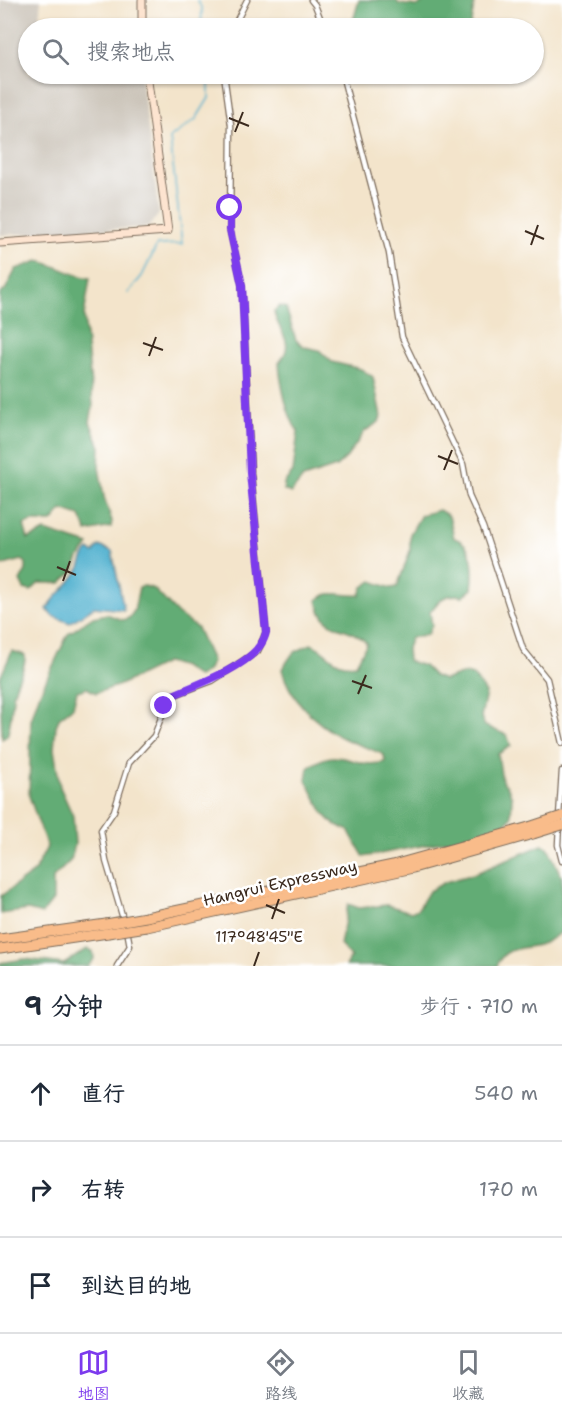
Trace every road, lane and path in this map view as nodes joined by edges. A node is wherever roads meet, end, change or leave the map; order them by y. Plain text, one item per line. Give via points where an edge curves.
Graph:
1 (142, 0) edge
2 (247, 0) edge
3 (311, 0) edge
4 (142, 18) edge
5 (238, 18) edge
6 (320, 18) edge
7 (148, 84) edge
8 (225, 84) edge
9 (345, 84) edge
10 (0, 243) edge
11 (562, 743) edge
12 (562, 771) edge
13 (562, 816) edge
14 (562, 825) edge
15 (531, 830) junction
16 (562, 861) edge
17 (107, 929) junction
18 (0, 939) edge
19 (0, 949) edge
20 (117, 966) edge

1 - 4 street
2 - 5 street
3 - 6 street
7 - 10 street via 168,231
8 - 20 street via 231,125 230,230 242,285 250,473 266,632 261,647 250,656 212,681 169,697 154,736 129,763 114,810 101,833 130,942
9 - 11 street via 389,252 402,337 463,465 469,496 483,526 523,649 547,679
12 - 16 street via 558,845
13 - 15 highway, Hangrui Expressway, bridge
14 - 15 highway, Hangrui Expressway, bridge
15 - 17 highway, Hangrui Expressway, bridge
17 - 18 highway, Hangrui Expressway
17 - 19 highway, Hangrui Expressway

